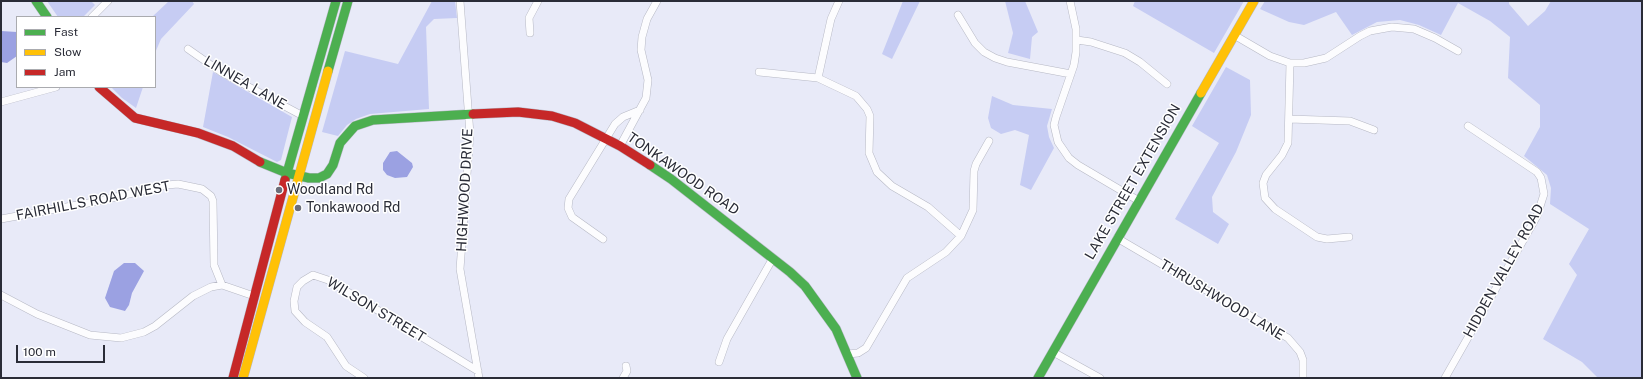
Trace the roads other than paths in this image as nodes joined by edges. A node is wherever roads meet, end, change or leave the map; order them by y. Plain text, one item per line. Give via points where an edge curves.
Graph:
1 (36, 1) edge
2 (108, 1) edge
3 (336, 1) edge
4 (348, 1) edge
5 (460, 1) edge
6 (538, 1) edge
7 (658, 1) edge
8 (840, 1) edge
9 (1070, 1) edge
10 (1254, 1) edge
11 (958, 15) dead end
12 (46, 16) edge
13 (93, 16) edge
14 (530, 33) dead end
15 (1234, 35) junction
16 (1077, 40) junction
17 (188, 49) dead end
18 (1458, 51) dead end
19 (1290, 63) junction
20 (759, 72) dead end
21 (1071, 74) junction
22 (818, 78) junction
23 (1167, 84) dead end
24 (52, 88) edge
25 (100, 88) edge
26 (1, 102) edge
27 (640, 110) junction
28 (468, 114) junction
29 (303, 116) junction
30 (1289, 119) junction
31 (1468, 126) dead end
32 (1374, 130) dead end
33 (605, 138) junction
34 (989, 141) dead end
35 (620, 146) junction
36 (287, 173) junction
37 (300, 177) junction
38 (1138, 201) junction
39 (1, 219) edge
40 (961, 236) junction
41 (1349, 237) dead end
42 (1117, 238) junction
43 (603, 239) dead end
44 (774, 258) junction
45 (222, 285) junction
46 (1, 295) edge
47 (254, 296) junction
48 (1053, 352) junction
49 (848, 354) junction
50 (719, 362) dead end
51 (626, 366) dead end
52 (478, 374) edge
53 (233, 378) edge
54 (243, 378) edge
55 (363, 378) edge
56 (623, 378) edge
57 (857, 378) edge
58 (1038, 378) edge
59 (1100, 378) edge
60 (1303, 378) edge
61 (1445, 378) edge

1 - 12 street
2 - 13 street
3 - 29 street
4 - 37 street
5 - 28 street, HIGHWOOD DRIVE
6 - 14 street via 529,18
7 - 27 street via 645,24 642,37 641,50 648,87
8 - 22 street via 831,19
9 - 16 street
10 - 15 street, LAKE STREET EXTENSION
11 - 21 street via 975,43 995,58
15 - 19 street via 1270,56
15 - 38 street, LAKE STREET EXTENSION
16 - 21 street
16 - 23 street via 1125,53
17 - 29 street, LINNEA LANE via 221,72
18 - 19 street via 1425,33 1392,27 1360,36 1326,58
19 - 30 street
20 - 22 street
21 - 38 street via 1054,124 1058,142 1069,158 1078,165
22 - 40 street via 856,96 867,109 871,125 869,153 872,163 884,179 928,207
24 - 26 street
25 - 36 street, TONKAWOOD ROAD via 135,118 198,133 233,146 262,163
27 - 33 street via 618,120
27 - 35 street
28 - 33 street, TONKAWOOD ROAD via 518,112 546,115 575,123
28 - 37 street, TONKAWOOD ROAD via 360,123 344,138 327,174 315,179
28 - 52 street, HIGHWOOD DRIVE via 470,152 460,269
29 - 36 street
30 - 32 street via 1350,121
30 - 41 street via 1288,144 1266,175 1263,183 1265,198 1275,209 1316,237
31 - 61 street, HIDDEN VALLEY ROAD via 1537,172 1544,194 1537,216
33 - 35 street, TONKAWOOD ROAD
33 - 43 street via 567,203 572,217
34 - 40 street via 976,164 973,210
35 - 44 street, TONKAWOOD ROAD via 671,179
36 - 37 street, TONKAWOOD ROAD
36 - 47 street
37 - 54 street
38 - 42 street, LAKE STREET EXTENSION
39 - 45 street, FAIRHILLS ROAD WEST via 99,201 167,185 178,184 202,189 213,201 214,265
40 - 49 street via 946,252 907,278 866,348 858,353
42 - 48 street, LAKE STREET EXTENSION
42 - 60 street, THRUSHWOOD LANE via 1288,338 1300,352 1303,360
44 - 49 street, TONKAWOOD ROAD via 805,286 822,308
44 - 50 street via 730,332
45 - 46 street via 202,291 149,329 121,338 90,335 37,314
45 - 47 street
47 - 53 street
48 - 58 street, LAKE STREET EXTENSION
48 - 59 street
49 - 57 street, TONKAWOOD ROAD
51 - 56 street via 627,371
52 - 55 street, WILSON STREET via 328,280 313,275 303,280 297,287 295,311 305,322 327,337 346,366

